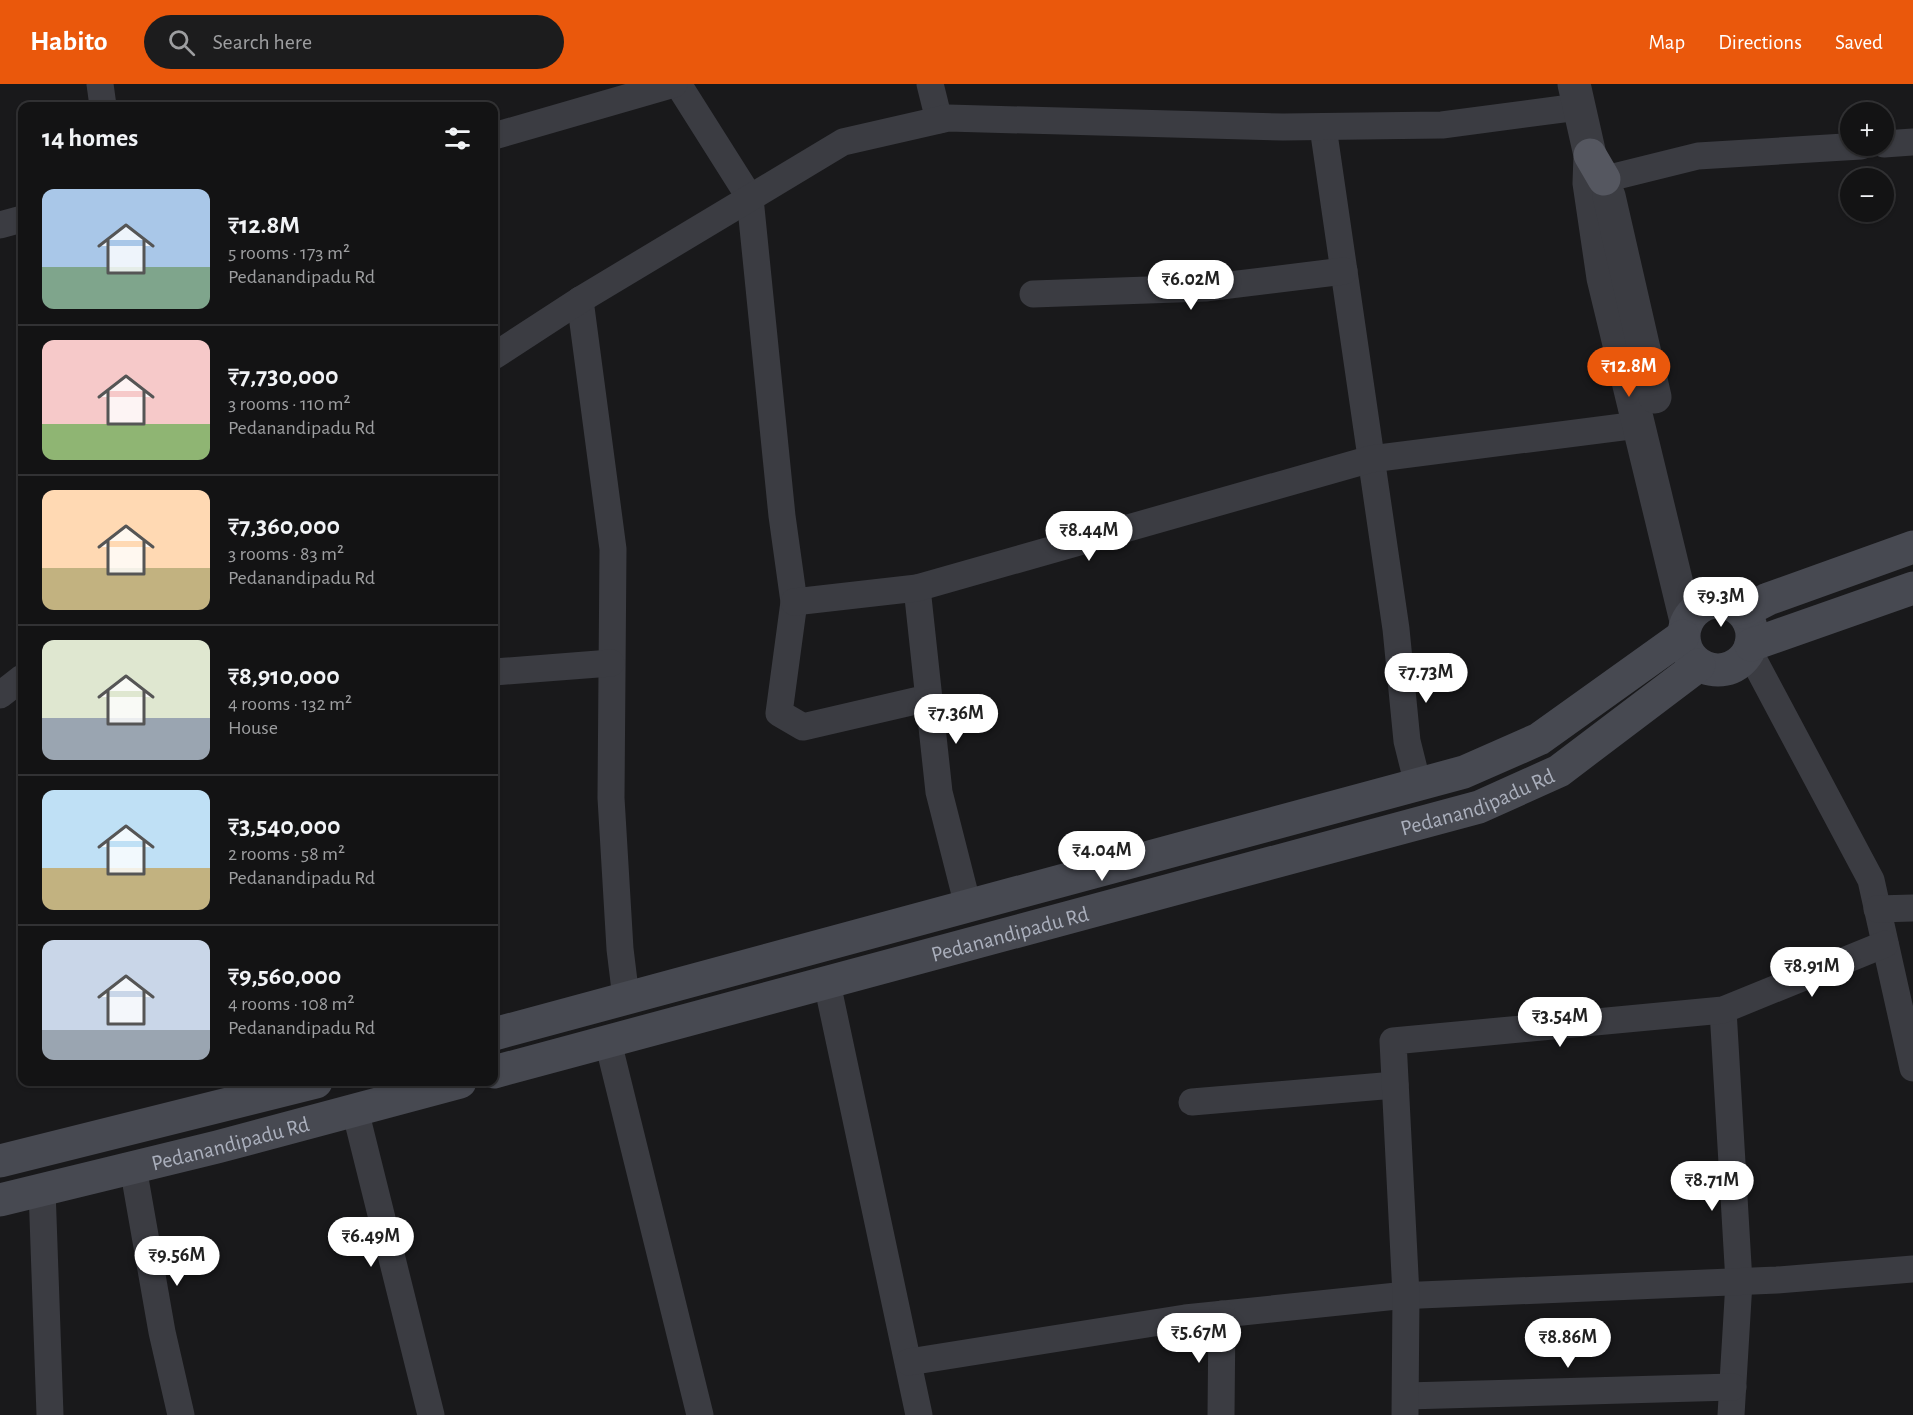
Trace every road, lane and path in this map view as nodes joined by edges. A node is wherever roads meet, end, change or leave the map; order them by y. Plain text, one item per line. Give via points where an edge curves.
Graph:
1 (100, 84) edge
2 (930, 84) edge
3 (663, 86) edge
4 (1576, 96) edge
5 (102, 102) edge
6 (939, 120) junction
7 (1323, 127) junction
8 (498, 135) edge
9 (1913, 142) edge
10 (1894, 143) edge
11 (1840, 147) edge
12 (1595, 173) junction
13 (750, 198) junction
14 (18, 220) edge
15 (0, 225) edge
16 (1344, 271) junction
17 (1033, 294) dead end
18 (580, 300) junction
19 (498, 353) edge
20 (1638, 425) junction
21 (1371, 459) junction
22 (1913, 548) edge
23 (917, 588) junction
24 (1913, 588) edge
25 (794, 602) junction
26 (1743, 612) junction
27 (1691, 620) junction
28 (1750, 648) junction
29 (611, 663) junction
30 (1699, 665) junction
31 (498, 672) edge
32 (18, 681) edge
33 (0, 695) edge
34 (928, 698) junction
35 (1418, 785) junction
36 (968, 906) junction
37 (1913, 908) edge
38 (1877, 909) junction
39 (1885, 944) junction
40 (827, 983) junction
41 (626, 998) junction
42 (1723, 1010) junction
43 (498, 1033) edge
44 (608, 1042) junction
45 (1913, 1068) edge
46 (498, 1071) edge
47 (1395, 1085) junction
48 (295, 1086) edge
49 (445, 1086) edge
50 (1192, 1102) dead end
51 (355, 1110) junction
52 (0, 1161) edge
53 (133, 1167) junction
54 (42, 1189) junction
55 (0, 1200) edge
56 (1913, 1269) edge
57 (1739, 1282) junction
58 (1406, 1295) junction
59 (1222, 1314) junction
60 (909, 1362) junction
61 (1732, 1387) junction
62 (1566, 1403) edge
63 (1406, 1406) edge
64 (50, 1415) edge
65 (181, 1415) edge
66 (431, 1415) edge
67 (700, 1415) edge
68 (920, 1415) edge
69 (1221, 1415) edge
70 (1731, 1415) edge

1 - 5 street
2 - 6 street
3 - 8 street
3 - 13 street
4 - 7 street via 1442,125
4 - 12 street
6 - 7 street
6 - 13 street via 843,142
7 - 16 street
9 - 10 street
11 - 12 street via 1698,156
12 - 20 street via 1603,278
12 - 27 street
13 - 18 street
13 - 25 street
14 - 15 street
16 - 17 street via 1206,288
16 - 21 street
18 - 19 street
18 - 29 street via 613,549
20 - 21 street
20 - 27 street
21 - 23 street
21 - 35 street via 1396,629 1407,741
22 - 26 main road via 1767,599
23 - 25 street
23 - 34 street
24 - 28 main road
25 - 34 street via 779,713 803,727
26 - 27 main road via 1715,601
26 - 28 main road via 1751,628
27 - 30 main road via 1689,655
27 - 35 main road, Pedanandipadu Rd via 1539,739 1464,772
28 - 30 main road via 1732,668 1720,671
28 - 38 street via 1871,880
29 - 31 street
29 - 41 street via 611,798
30 - 40 main road, Pedanandipadu Rd via 1559,771 1479,807
32 - 33 street
34 - 36 street via 939,792
35 - 36 main road, Pedanandipadu Rd
36 - 41 main road, Pedanandipadu Rd
37 - 38 street
38 - 39 street
39 - 42 street
39 - 45 street
40 - 44 main road, Pedanandipadu Rd
40 - 60 street
41 - 43 main road, Pedanandipadu Rd
42 - 47 street via 1393,1041
42 - 57 street
44 - 46 main road, Pedanandipadu Rd
44 - 67 street
47 - 50 street
47 - 58 street
48 - 52 main road, Pedanandipadu Rd
49 - 51 main road, Pedanandipadu Rd
51 - 53 main road, Pedanandipadu Rd
51 - 66 street
53 - 54 main road, Pedanandipadu Rd
53 - 65 street
54 - 55 main road, Pedanandipadu Rd
54 - 64 street
56 - 57 street
57 - 58 street
57 - 61 street
58 - 59 street
58 - 63 street
59 - 60 street
59 - 69 street
60 - 68 street
61 - 62 street
61 - 70 street
62 - 63 street

